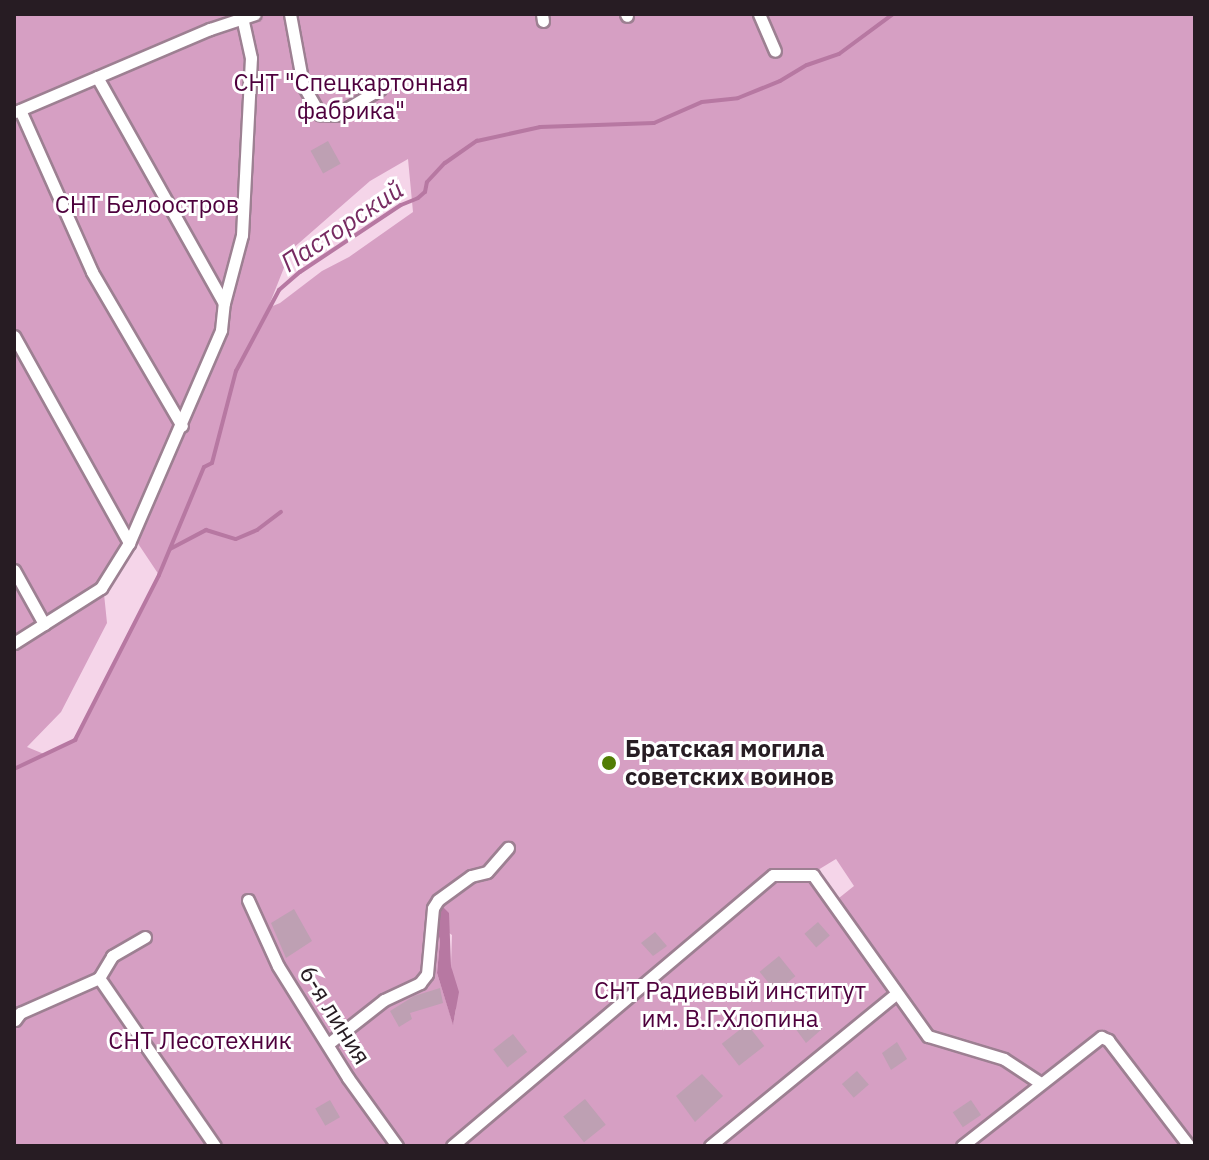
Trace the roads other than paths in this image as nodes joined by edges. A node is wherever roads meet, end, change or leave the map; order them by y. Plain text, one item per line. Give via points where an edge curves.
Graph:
1 (255, 14) edge
2 (290, 14) edge
3 (759, 14) edge
4 (242, 17) junction
5 (775, 51) dead end
6 (97, 77) junction
7 (380, 89) dead end
8 (17, 111) edge
9 (224, 303) junction
10 (14, 336) edge
11 (182, 426) junction
12 (129, 543) junction
13 (14, 570) edge
14 (44, 624) junction
15 (14, 643) edge
16 (508, 848) dead end
17 (248, 900) dead end
18 (145, 937) dead end
19 (99, 978) junction
20 (896, 994) junction
21 (15, 1020) edge
22 (328, 1044) junction
23 (1039, 1082) junction
24 (215, 1146) edge
25 (397, 1146) edge
26 (452, 1146) edge
27 (710, 1146) edge
28 (962, 1146) edge
29 (1189, 1146) edge

1 - 4 street
2 - 7 street via 303,85 320,114 336,115
3 - 5 street
4 - 6 street
4 - 9 street via 251,58 242,235
6 - 8 street
6 - 9 street
8 - 11 street via 92,272
9 - 11 street via 221,330
10 - 12 street
11 - 12 street
12 - 14 street via 101,588
13 - 14 street
14 - 15 street
16 - 22 street via 487,872 471,876 433,908 427,974 420,983 384,1000
17 - 22 street, 6-я линия via 278,966
18 - 19 street via 112,956
19 - 21 street via 20,1013
19 - 24 street
20 - 23 street via 928,1036 1004,1059
20 - 26 street via 813,875 773,875
20 - 27 street
22 - 25 street, 6-я линия
23 - 28 street
23 - 29 street via 1097,1039 1107,1038

